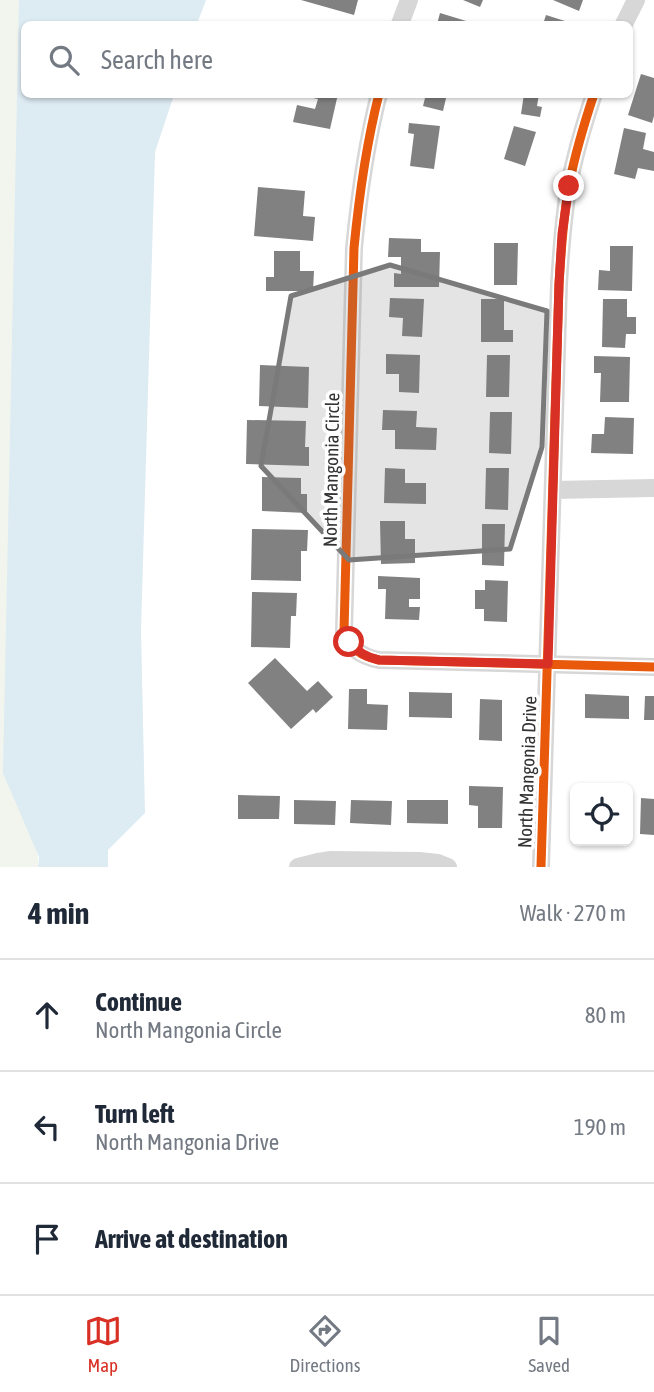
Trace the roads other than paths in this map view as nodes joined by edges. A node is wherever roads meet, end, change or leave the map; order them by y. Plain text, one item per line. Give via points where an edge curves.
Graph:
1 (409, 0) edge
2 (636, 0) edge
3 (401, 21) edge
4 (626, 21) edge
5 (378, 98) edge
6 (593, 98) edge
7 (654, 488) edge
8 (553, 490) junction
9 (548, 664) junction
10 (654, 667) edge
11 (298, 867) edge
12 (448, 867) edge
13 (541, 867) edge

1 - 3 street
2 - 4 street
5 - 9 street, North Mangonia Circle via 361,181 354,248 344,631 357,651 379,660
6 - 8 street, North Mangonia Drive via 569,186 562,234
7 - 8 street
8 - 9 street, North Mangonia Drive
9 - 10 street, North Mangonia Circle
9 - 13 street, North Mangonia Drive
11 - 12 street via 331,860 419,861

